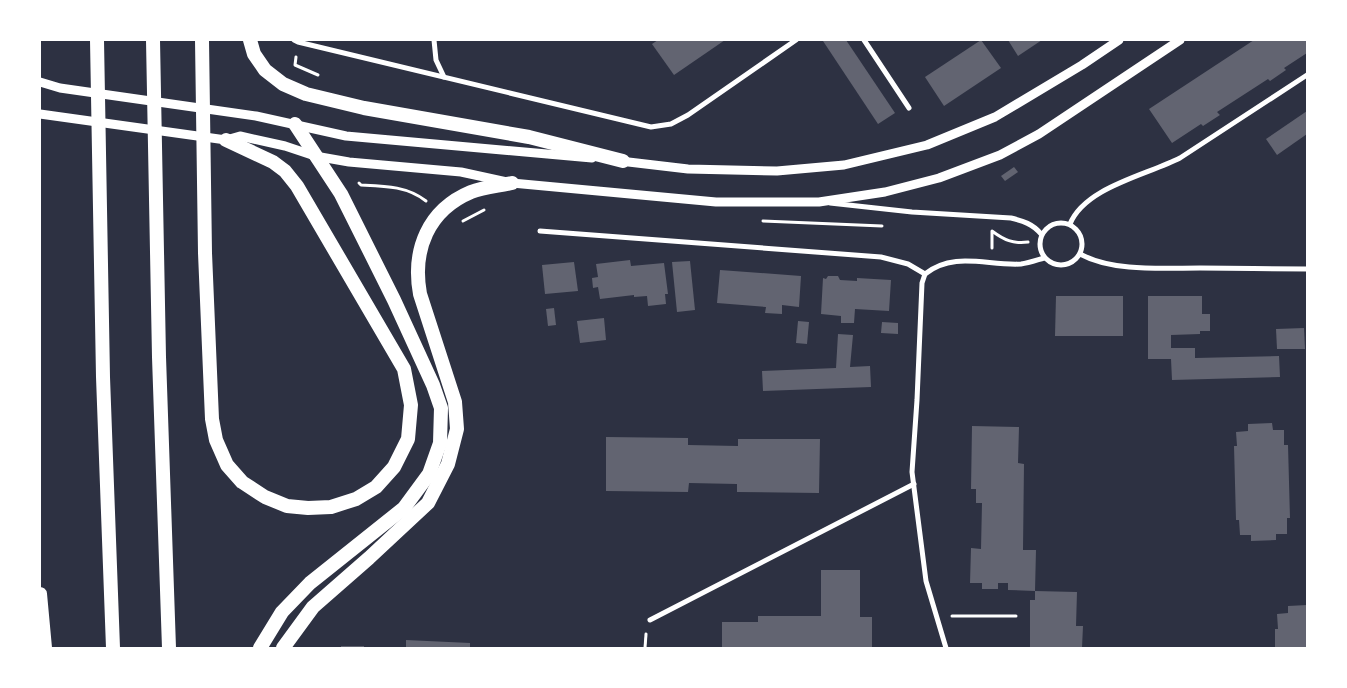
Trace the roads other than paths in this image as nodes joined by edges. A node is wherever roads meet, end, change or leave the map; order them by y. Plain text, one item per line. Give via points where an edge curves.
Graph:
1 (97, 40) edge
2 (153, 40) edge
3 (202, 40) edge
4 (250, 40) edge
5 (294, 40) edge
6 (434, 40) edge
7 (796, 40) edge
8 (864, 40) edge
9 (1119, 40) edge
10 (1180, 40) edge
11 (1307, 74) edge
12 (444, 77) junction
13 (40, 82) edge
14 (60, 88) junction
15 (40, 90) edge
16 (909, 108) dead end
17 (40, 114) edge
18 (294, 124) junction
19 (226, 140) junction
20 (315, 156) junction
21 (623, 161) junction
22 (512, 183) junction
23 (819, 202) junction
24 (1070, 224) junction
25 (540, 230) dead end
26 (1041, 234) junction
27 (1080, 254) junction
28 (1044, 258) junction
29 (1307, 269) edge
30 (925, 274) junction
31 (914, 484) junction
32 (40, 594) edge
33 (650, 620) dead end
34 (45, 648) edge
35 (113, 648) edge
36 (169, 648) edge
37 (260, 648) edge
38 (283, 648) edge
39 (946, 648) edge

1 - 35 highway via 103,377
2 - 36 highway via 158,357
3 - 19 highway via 205,253 212,419 216,440 228,465 242,482 265,497 287,506 308,508 331,507 356,499 376,487 394,467 408,439 411,405 404,369 297,186 273,162
4 - 21 highway via 254,54 265,70 283,84 306,94 364,108 529,137
5 - 12 street
6 - 12 street via 436,60
7 - 12 street via 688,115 671,124 651,127
8 - 16 street
9 - 21 street via 995,117 927,145 844,165 777,171 688,169
10 - 23 street via 1039,134 1000,155 921,183
11 - 24 street via 1180,158 1105,190 1082,206
13 - 14 street
14 - 15 street
14 - 18 street via 226,111
17 - 19 street
18 - 20 highway
18 - 21 street via 356,137
19 - 20 street via 240,136
20 - 22 street via 461,172
20 - 37 highway via 340,194 433,385 441,408 440,443 430,474 404,508 310,584 282,612
22 - 23 street via 716,202
22 - 38 highway via 472,192 449,205 434,221 420,248 417,279 420,294 455,402 457,429 448,464 428,502 313,607
23 - 26 street via 1011,218 1023,221
24 - 26 street via 1054,224
24 - 27 street via 1081,237
25 - 30 street via 881,256 908,264
26 - 28 street via 1040,251
27 - 28 street via 1075,260 1060,266
27 - 29 street via 1103,263 1152,268
28 - 30 street via 1022,264 952,261
30 - 31 street via 912,472
31 - 33 street
31 - 39 street via 926,581
32 - 34 highway

